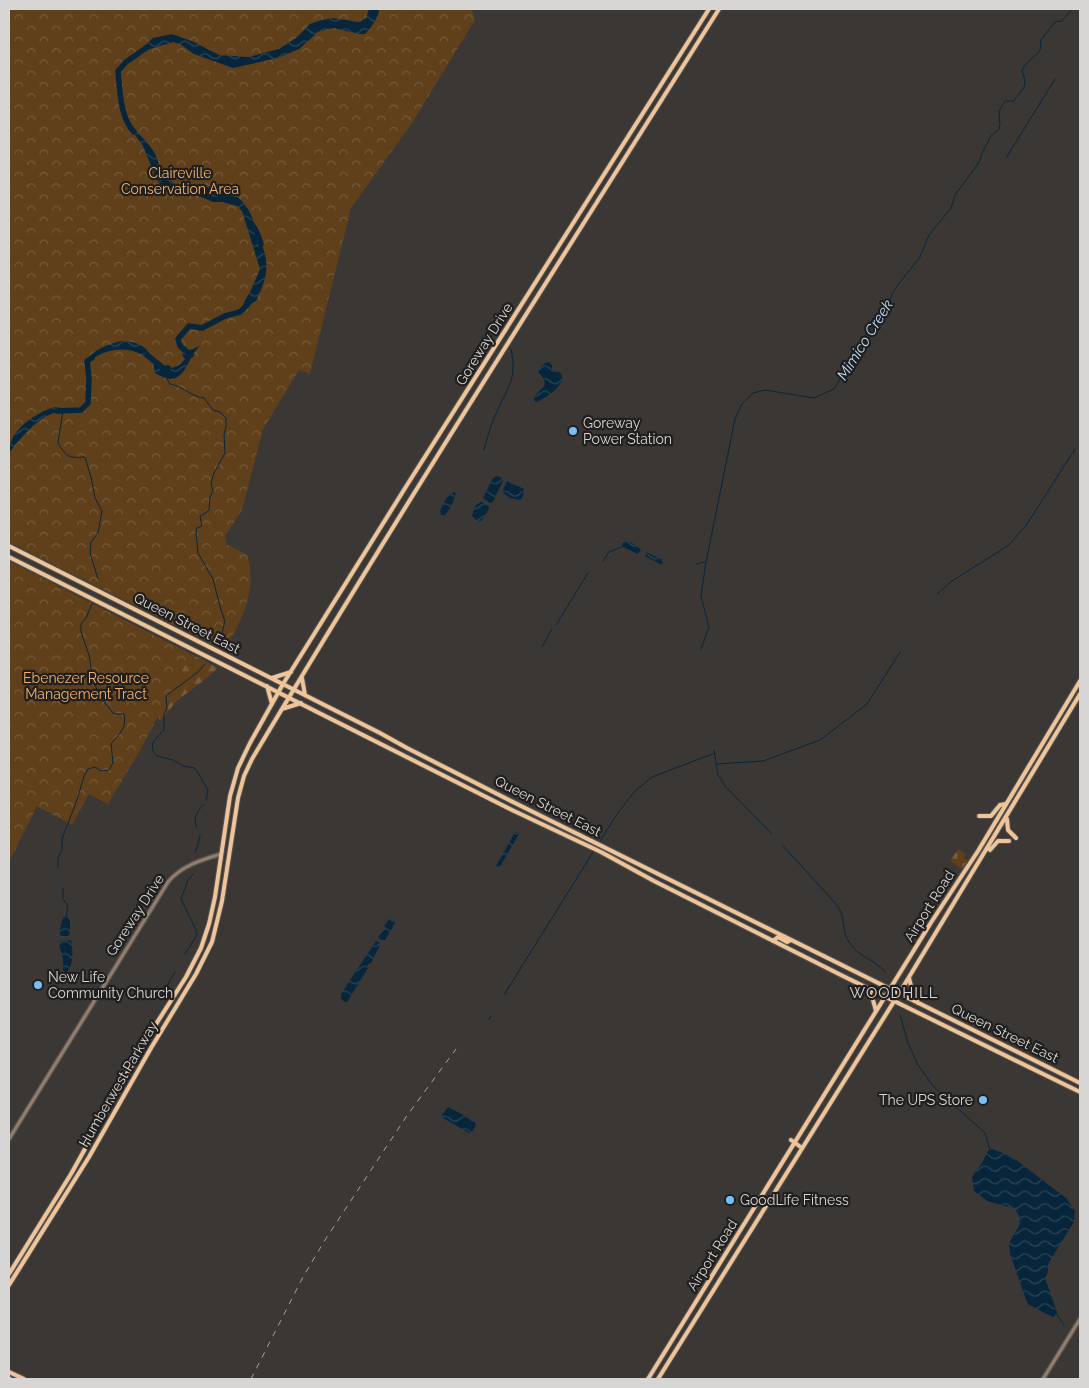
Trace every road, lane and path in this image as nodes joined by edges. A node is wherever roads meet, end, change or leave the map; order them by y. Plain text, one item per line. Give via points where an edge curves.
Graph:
1 (709, 9) edge
2 (718, 9) edge
3 (9, 546) edge
4 (9, 557) edge
5 (290, 672) junction
6 (302, 677) junction
7 (272, 678) junction
8 (1080, 681) edge
9 (283, 684) junction
10 (267, 686) junction
11 (294, 689) junction
12 (279, 692) junction
13 (1080, 694) edge
14 (305, 695) junction
15 (289, 697) junction
16 (301, 703) junction
17 (272, 704) junction
18 (282, 709) junction
19 (1006, 804) junction
20 (1010, 812) junction
21 (980, 816) dead end
22 (1016, 838) dead end
23 (1009, 841) dead end
24 (220, 854) junction
25 (985, 854) junction
26 (791, 940) junction
27 (773, 941) junction
28 (909, 978) junction
29 (867, 988) junction
30 (890, 989) junction
31 (899, 994) junction
32 (885, 997) junction
33 (894, 1002) junction
34 (918, 1003) junction
35 (876, 1011) junction
36 (1080, 1083) edge
37 (1080, 1092) edge
38 (9, 1139) edge
39 (793, 1141) junction
40 (802, 1148) junction
41 (9, 1274) edge
42 (9, 1285) edge
43 (1080, 1319) edge
44 (9, 1372) edge
45 (24, 1379) edge
46 (648, 1379) edge
47 (658, 1379) edge
48 (1043, 1379) edge

1 - 5 main road, Goreway Drive
2 - 6 main road, Goreway Drive
3 - 7 main road, Queen Street East
4 - 10 main road, Queen Street East
5 - 7 main road
5 - 9 main road, Goreway Drive
6 - 11 main road, Goreway Drive
6 - 14 main road
7 - 9 main road, Queen Street East
8 - 19 main road, Airport Road
9 - 11 main road, Queen Street East
9 - 12 main road, Goreway Drive
10 - 12 main road, Queen Street East
10 - 17 main road
11 - 14 main road, Queen Street East
11 - 15 main road, Humberwest Parkway
12 - 15 main road, Queen Street East
12 - 17 main road, Humberwest Parkway
13 - 20 main road, Airport Road
14 - 26 main road, Queen Street East
15 - 16 main road, Queen Street East
15 - 18 main road, Humberwest Parkway
16 - 18 main road
16 - 27 main road, Queen Street East
17 - 24 main road, Humberwest Parkway via 238,768
18 - 42 main road, Humberwest Parkway via 244,776 212,942 89,1157
19 - 21 main road via 991,816
19 - 30 main road, Airport Road
20 - 22 main road via 1007,827
20 - 25 main road, Airport Road
23 - 25 main road via 998,841
24 - 38 street, Goreway Drive via 200,860 168,882
24 - 41 main road, Humberwest Parkway via 209,924 195,960
25 - 28 main road, Airport Road
26 - 27 main road via 787,942 778,937
26 - 30 main road, Queen Street East
27 - 29 main road, Queen Street East
28 - 31 main road, Airport Road
28 - 34 main road
29 - 32 main road, Queen Street East
29 - 35 main road
30 - 31 main road, Queen Street East
30 - 32 main road, Airport Road
31 - 33 main road, Airport Road
31 - 34 main road, Queen Street East
32 - 33 main road, Queen Street East
32 - 35 main road, Airport Road
33 - 37 main road, Queen Street East
33 - 40 main road, Airport Road
34 - 36 main road, Queen Street East
35 - 39 main road, Airport Road
39 - 40 main road
39 - 46 main road, Airport Road
40 - 47 main road, Airport Road
43 - 48 street
44 - 45 main road

